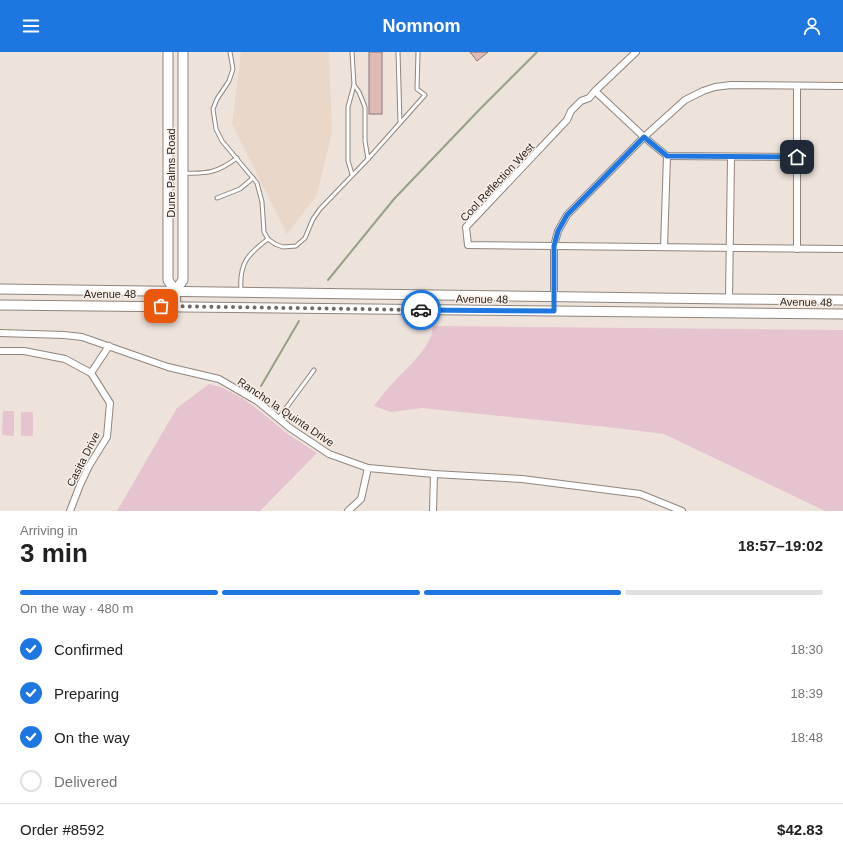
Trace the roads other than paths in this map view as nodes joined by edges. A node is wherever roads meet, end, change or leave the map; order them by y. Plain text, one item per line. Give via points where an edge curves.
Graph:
1 (168, 52) edge
2 (183, 52) edge
3 (230, 52) edge
4 (352, 52) edge
5 (398, 52) edge
6 (418, 52) edge
7 (636, 52) edge
8 (168, 66) junction
9 (354, 85) junction
10 (797, 86) junction
11 (843, 86) edge
12 (595, 91) junction
13 (183, 104) junction
14 (400, 122) junction
15 (169, 133) junction
16 (644, 137) junction
17 (667, 156) junction
18 (732, 157) junction
19 (797, 157) junction
20 (237, 158) junction
21 (368, 159) junction
22 (183, 173) junction
23 (352, 174) junction
24 (253, 178) junction
25 (217, 198) dead end
26 (268, 239) junction
27 (554, 246) junction
28 (664, 247) junction
29 (731, 248) junction
30 (797, 249) junction
31 (843, 249) edge
32 (0, 289) edge
33 (175, 291) junction
34 (241, 292) junction
35 (554, 297) junction
36 (729, 299) junction
37 (843, 300) edge
38 (0, 305) edge
39 (176, 306) junction
40 (554, 311) junction
41 (647, 313) junction
42 (843, 314) edge
43 (0, 333) edge
44 (109, 346) junction
45 (0, 351) edge
46 (314, 370) dead end
47 (91, 372) junction
48 (278, 419) junction
49 (368, 468) junction
50 (434, 474) junction
51 (70, 511) edge
52 (348, 511) edge
53 (433, 511) edge
54 (682, 511) edge

1 - 8 main road, Dune Palms Road
2 - 13 main road, Dune Palms Road
3 - 20 lane via 233,69 213,109 216,129 222,141
4 - 9 lane
5 - 14 lane
6 - 14 lane via 417,89 425,95
7 - 12 street, Cool Reflection West
8 - 13 main road via 176,70
8 - 15 main road, Dune Palms Road
9 - 21 lane via 365,107
9 - 23 lane via 348,107 348,161
10 - 11 street
10 - 16 street via 732,85 703,91 685,100
10 - 19 street
12 - 16 street
12 - 27 street, Cool Reflection West via 571,111 567,120 466,228 468,245
13 - 22 main road, Dune Palms Road
14 - 21 lane
15 - 22 main road via 176,168
15 - 33 main road, Dune Palms Road via 168,280
16 - 17 street
16 - 27 street via 567,215 558,231
17 - 18 street
17 - 28 street
18 - 19 street
18 - 29 street
19 - 30 street
20 - 22 lane via 226,166 208,173
20 - 24 lane
21 - 23 lane
22 - 33 main road, Dune Palms Road via 184,280
23 - 26 lane via 313,218 305,238 296,246 275,244
24 - 25 lane via 240,189
24 - 26 lane via 262,202 264,232
26 - 34 lane via 243,264
27 - 28 street, Cool Reflection West
27 - 35 street
28 - 29 street, Cool Reflection West
29 - 30 street, Cool Reflection West
29 - 36 street
30 - 31 street, Cool Reflection West
32 - 33 main road, Avenue 48
33 - 34 main road, Avenue 48
33 - 39 main road, Dune Palms Road
34 - 35 main road, Avenue 48
35 - 36 main road, Avenue 48
35 - 40 main road
36 - 37 main road, Avenue 48
36 - 41 main road via 726,307 669,307
38 - 39 main road, Avenue 48
39 - 40 main road, Avenue 48
40 - 41 main road, Avenue 48
41 - 42 main road, Avenue 48
43 - 44 street, Rancho la Quinta Drive via 76,336
44 - 47 street
44 - 48 street, Rancho la Quinta Drive via 168,367 219,379 257,401
45 - 47 street via 24,351 65,359
46 - 48 lane
47 - 51 street, Casita Drive via 110,403 107,437 89,466
48 - 49 street, Rancho la Quinta Drive via 329,454
49 - 50 street, Rancho la Quinta Drive
49 - 52 street via 361,499
50 - 53 street
50 - 54 street, Rancho la Quinta Drive via 522,479 640,494

